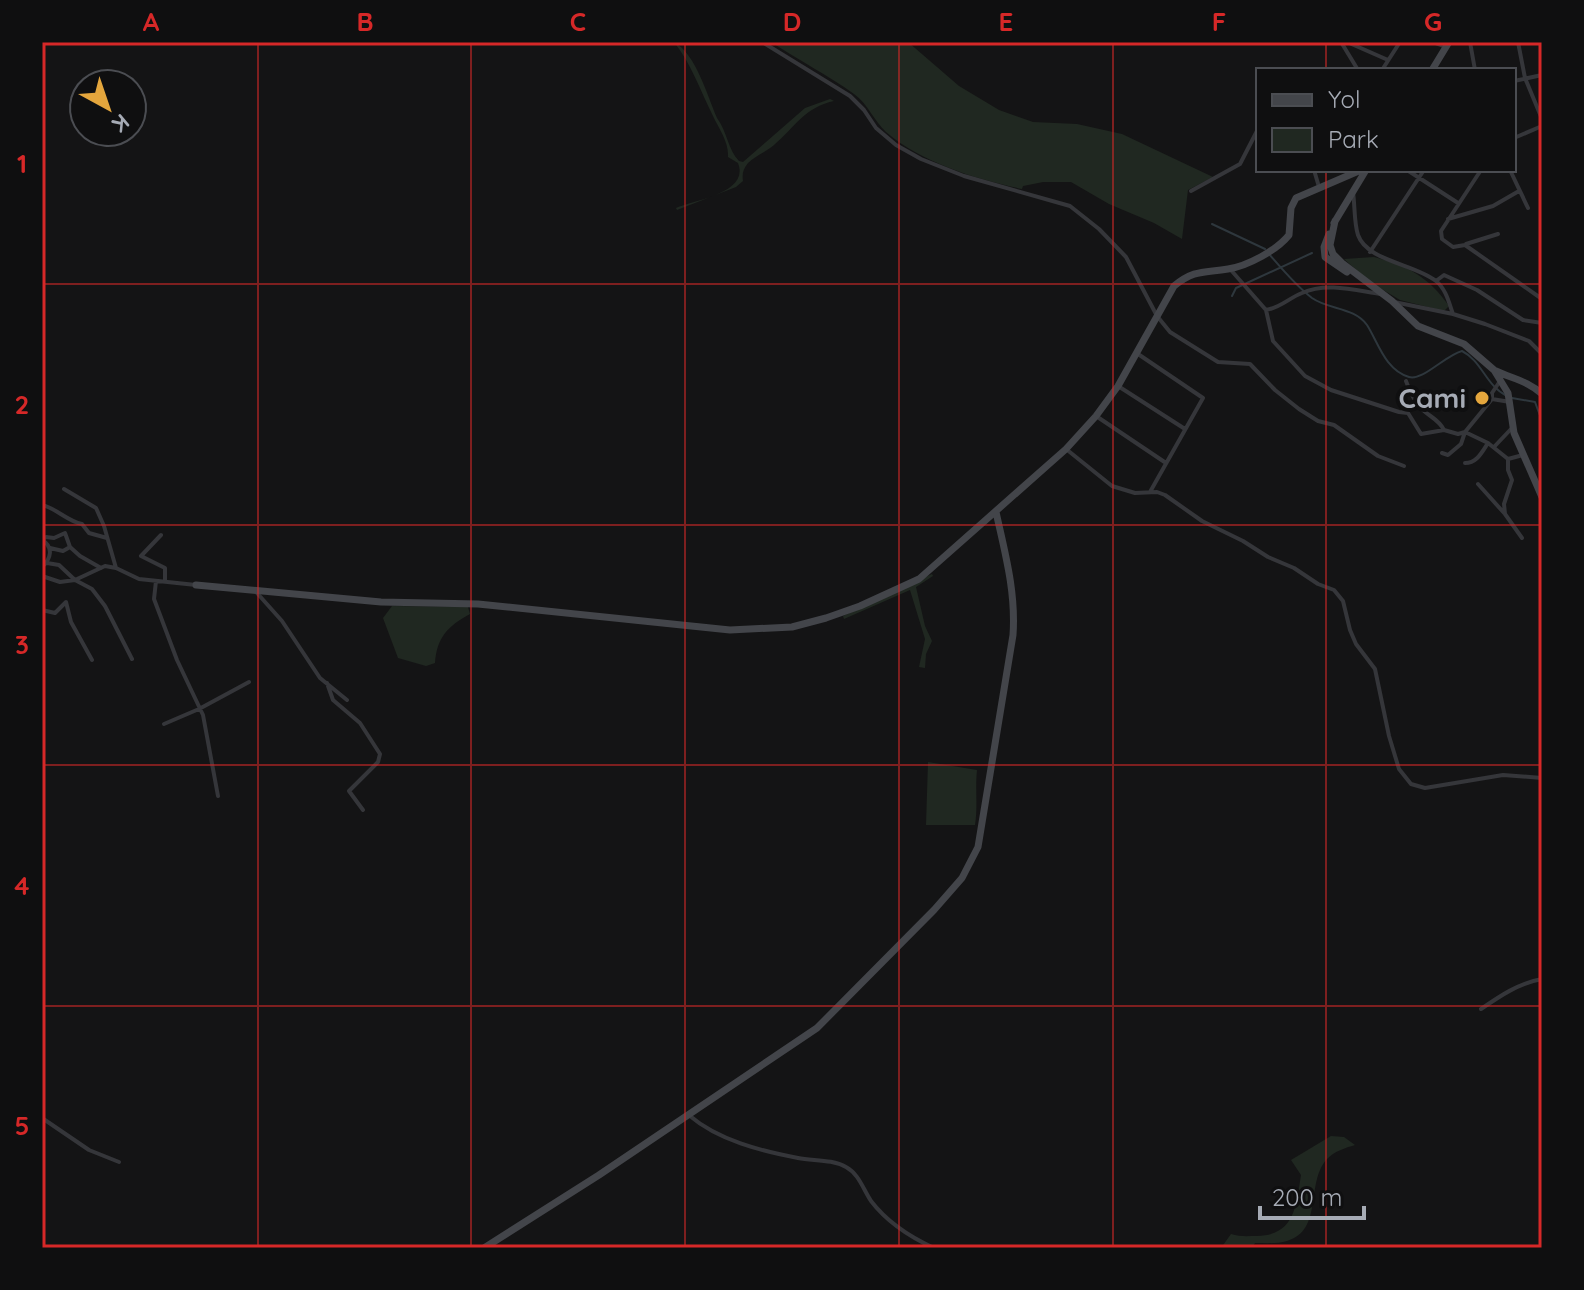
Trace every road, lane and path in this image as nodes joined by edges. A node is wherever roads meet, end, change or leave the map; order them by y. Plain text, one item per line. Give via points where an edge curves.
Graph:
1 (762, 42) edge
2 (1344, 42) edge
3 (1400, 42) edge
4 (1433, 42) edge
5 (1470, 42) edge
6 (1518, 42) edge
7 (1448, 45) edge
8 (1388, 60) junction
9 (1357, 68) edge
10 (1383, 68) edge
11 (1433, 68) edge
12 (1475, 68) edge
13 (1542, 75) edge
14 (1525, 78) junction
15 (1516, 80) edge
16 (1542, 119) edge
17 (1542, 126) edge
18 (1256, 133) edge
19 (1516, 137) edge
20 (1315, 172) edge
21 (1359, 172) edge
22 (1363, 172) edge
23 (1410, 172) edge
24 (1423, 172) edge
25 (1480, 172) edge
26 (1511, 172) edge
27 (1419, 178) junction
28 (1319, 188) junction
29 (1353, 190) junction
30 (1191, 191) dead end
31 (1519, 191) junction
32 (1458, 203) junction
33 (1528, 208) dead end
34 (1448, 219) junction
35 (1498, 234) dead end
36 (1465, 245) junction
37 (1370, 252) junction
38 (1230, 269) junction
39 (1436, 281) junction
40 (1380, 294) junction
41 (1542, 299) edge
42 (1392, 301) junction
43 (1266, 310) junction
44 (1453, 314) junction
45 (1157, 316) junction
46 (1542, 323) edge
47 (1138, 354) junction
48 (1542, 354) edge
49 (1494, 370) junction
50 (1406, 381) dead end
51 (1498, 383) junction
52 (1118, 386) junction
53 (1540, 390) edge
54 (1492, 396) junction
55 (1510, 402) junction
56 (1096, 416) junction
57 (1513, 427) junction
58 (1185, 429) junction
59 (1444, 430) junction
60 (1465, 432) junction
61 (1488, 443) junction
62 (1494, 447) junction
63 (1066, 449) junction
64 (1442, 453) dead end
65 (1523, 455) junction
66 (1508, 459) junction
67 (1166, 463) junction
68 (1465, 463) dead end
69 (1404, 466) dead end
70 (1478, 484) dead end
71 (64, 489) dead end
72 (1150, 492) junction
73 (1542, 497) edge
74 (42, 505) edge
75 (996, 512) junction
76 (1505, 514) junction
77 (161, 535) dead end
78 (107, 538) junction
79 (1522, 538) dead end
80 (70, 547) junction
81 (50, 548) junction
82 (47, 563) junction
83 (42, 567) edge
84 (101, 568) junction
85 (116, 568) junction
86 (42, 576) edge
87 (75, 580) junction
88 (156, 581) junction
89 (165, 582) junction
90 (196, 585) joint
91 (255, 591) junction
92 (42, 610) edge
93 (132, 659) dead end
94 (92, 660) dead end
95 (249, 682) dead end
96 (327, 683) junction
97 (347, 700) dead end
98 (199, 709) junction
99 (164, 724) dead end
100 (1542, 778) edge
101 (218, 796) dead end
102 (363, 810) dead end
103 (1542, 979) edge
104 (1481, 1009) dead end
105 (688, 1115) junction
106 (42, 1118) edge
107 (119, 1162) dead end
108 (484, 1248) edge
109 (934, 1248) edge

1 - 45 street via 850,96 876,128 921,159 1070,206 1126,257
2 - 8 street
2 - 9 street
3 - 8 street
4 - 7 street
5 - 12 street
6 - 14 street
7 - 11 street
8 - 10 street
13 - 14 street
14 - 15 street
14 - 16 street
17 - 19 street
18 - 30 street via 1240,164
20 - 28 street
21 - 28 street
22 - 29 street
23 - 27 street
24 - 27 street
25 - 32 street
26 - 31 street
27 - 32 street
27 - 37 street
28 - 38 street via 1294,201 1289,235
29 - 37 street via 1357,234
29 - 40 street via 1335,221 1331,250
31 - 33 street
31 - 34 street via 1493,206
32 - 34 street
34 - 36 street via 1441,231 1444,242
35 - 36 street
36 - 41 street
37 - 39 street
38 - 43 street
38 - 45 street via 1188,275 1174,286
39 - 44 street
39 - 46 street via 1444,275 1452,278 1517,316
40 - 42 street
40 - 43 street via 1336,287 1310,290
42 - 44 street
42 - 49 street via 1418,326 1464,344
43 - 59 street via 1273,341 1305,376 1331,390 1408,413 1421,434
44 - 48 street via 1529,341
45 - 47 street
45 - 69 street via 1170,332 1218,362 1250,364 1299,409
47 - 52 street
47 - 58 street via 1203,398
49 - 51 street
49 - 53 street
50 - 59 street via 1413,398
51 - 54 street
51 - 55 street
52 - 56 street
52 - 58 street
54 - 55 street
54 - 60 street
55 - 57 street
56 - 63 street
56 - 67 street
57 - 62 street
57 - 65 street
58 - 67 street
59 - 60 street
60 - 61 street
60 - 64 street via 1461,444 1448,455
61 - 62 street
61 - 68 street
62 - 66 street
63 - 72 street via 1112,486
63 - 75 street
65 - 66 street
65 - 73 street
66 - 76 street via 1512,480
67 - 72 street
70 - 76 street
71 - 78 street via 96,508
72 - 100 street via 1165,495 1202,521 1339,595 1356,644 1375,669 1399,769 1411,784 1425,788 1503,775
74 - 78 street
75 - 91 street via 919,579 792,627 693,628 478,604
75 - 105 street via 1015,608 971,864 934,910 817,1028
76 - 79 street
77 - 89 street via 141,556 165,568
78 - 85 street
80 - 81 street
80 - 81 street via 64,533 42,540
80 - 84 street
81 - 82 street
82 - 83 street
82 - 87 street via 59,565
84 - 85 street
84 - 87 street
85 - 88 street
86 - 87 street
87 - 93 street via 92,589 105,606
88 - 89 street
88 - 98 street via 154,599
89 - 90 street
90 - 91 street
91 - 96 street
92 - 94 street via 55,613 66,602
95 - 98 street
96 - 97 street
96 - 102 street via 333,700 360,723 380,754 349,792
98 - 99 street
98 - 101 street
103 - 104 street
105 - 108 street
105 - 109 street via 726,1137 849,1168 888,1219
106 - 107 street via 89,1150

